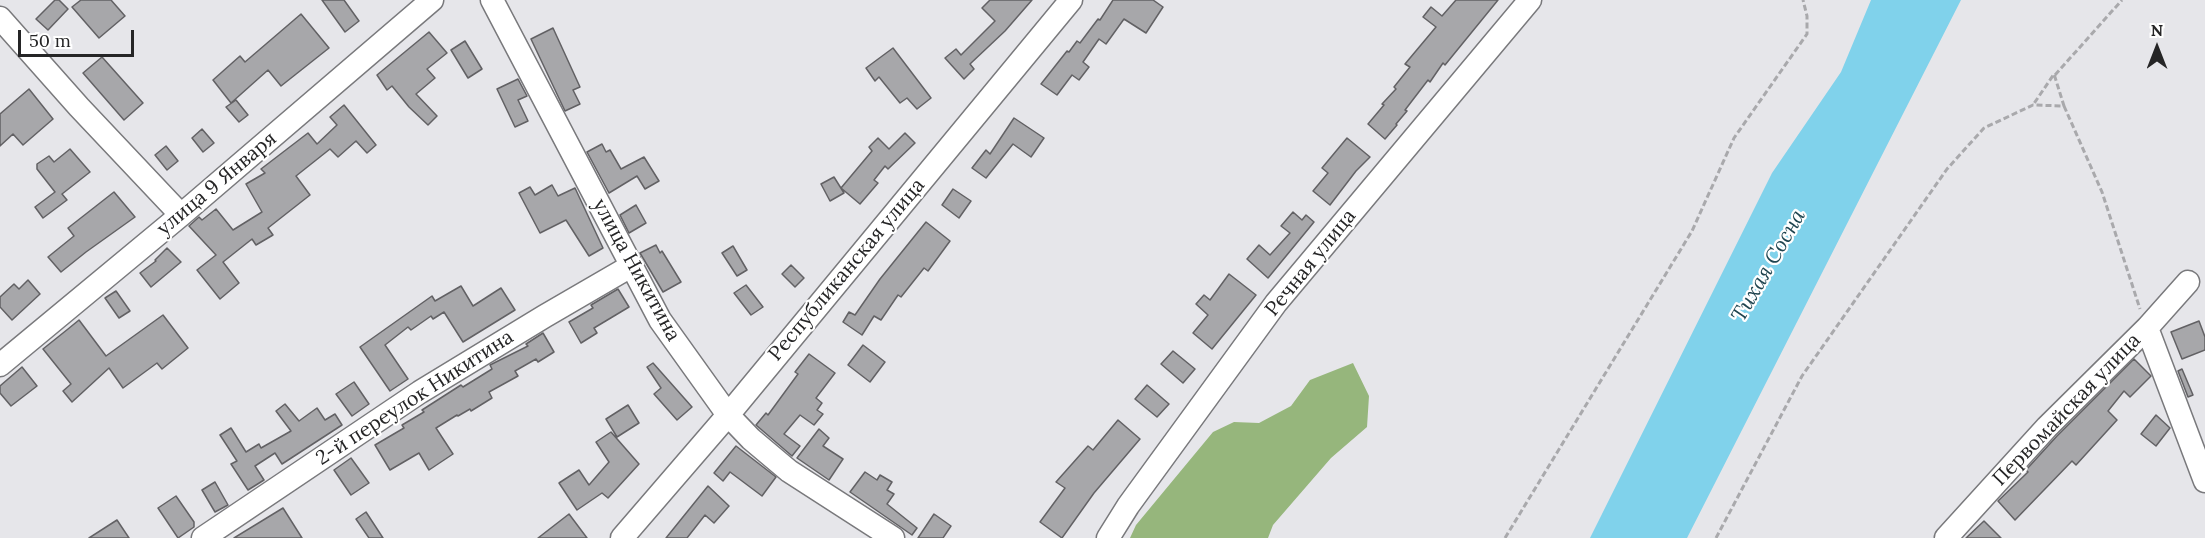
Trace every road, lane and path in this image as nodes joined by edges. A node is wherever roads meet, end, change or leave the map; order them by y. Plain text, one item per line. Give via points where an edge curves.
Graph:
1 (432, 0) edge
2 (492, 0) edge
3 (1071, 0) edge
4 (1530, 0) edge
5 (1803, 0) edge
6 (2122, 0) edge
7 (0, 18) edge
8 (2047, 83) junction
9 (2033, 105) junction
10 (2064, 106) junction
11 (181, 215) junction
12 (631, 266) junction
13 (2188, 282) dead end
14 (2146, 328) junction
15 (0, 365) edge
16 (728, 415) junction
17 (2205, 481) edge
18 (203, 538) edge
19 (622, 538) edge
20 (892, 538) edge
21 (1108, 538) edge
22 (1504, 538) edge
23 (1716, 538) edge
24 (1946, 538) edge

1 - 11 street, улица 9 Января
2 - 12 street, улица Никитина
3 - 16 street, Республиканская улица
4 - 21 street, Речная улица via 1276,303
5 - 22 path via 1807,34 1734,138 1692,231
6 - 8 path
7 - 11 street
8 - 9 path
8 - 10 path via 2054,74
9 - 10 path
9 - 23 path via 1984,128 1947,169 1802,376
10 - 14 path via 2102,192
11 - 15 street, улица 9 Января
12 - 16 street, улица Никитина via 660,320
12 - 18 street, 2-й переулок Никитина via 420,392
13 - 14 street, Первомайская улица
14 - 17 street
14 - 24 street, Первомайская улица via 2047,427
16 - 19 street, Республиканская улица
16 - 20 street, улица Никитина via 789,471

